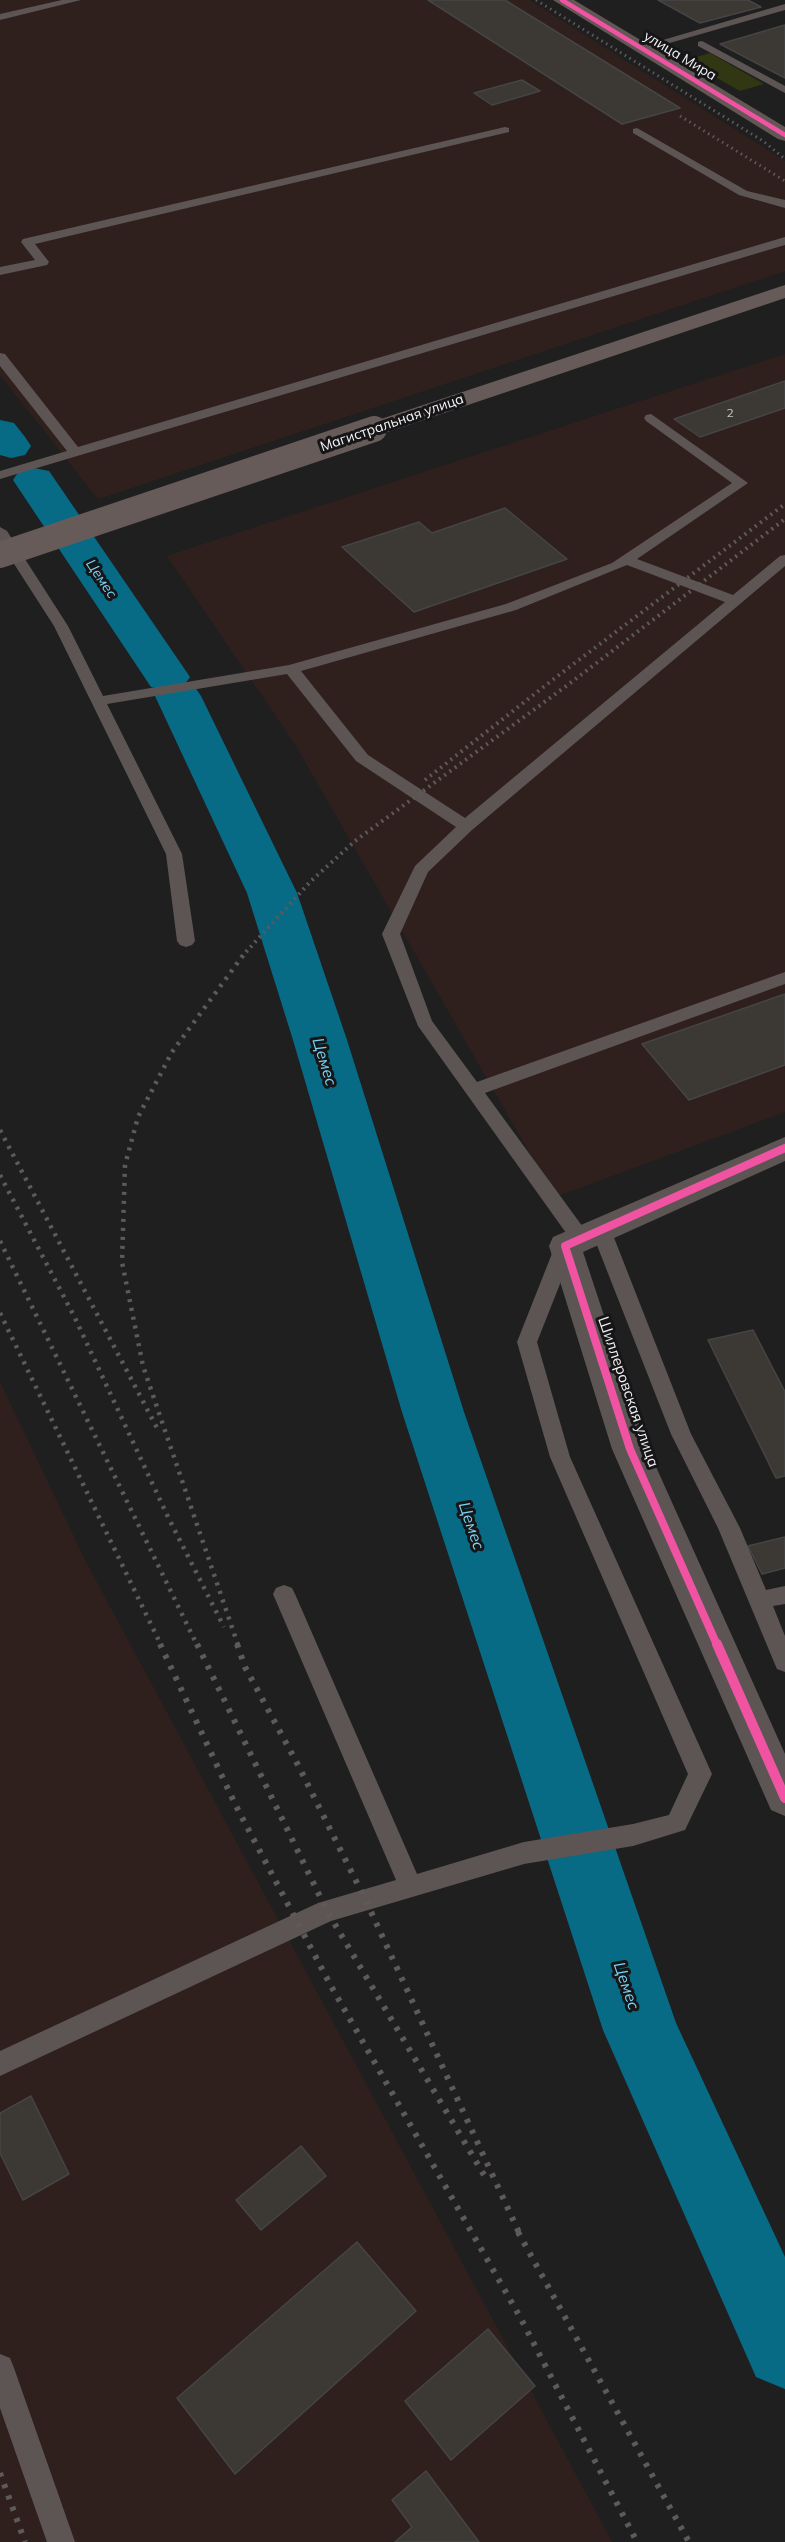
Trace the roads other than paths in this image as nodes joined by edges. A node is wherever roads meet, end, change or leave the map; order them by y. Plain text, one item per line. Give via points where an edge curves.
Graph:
1 (76, 0) edge
2 (562, 0) edge
3 (775, 0) edge
4 (785, 7) edge
5 (0, 17) edge
6 (722, 38) dead end
7 (656, 53) junction
8 (785, 90) edge
9 (505, 130) dead end
10 (637, 131) dead end
11 (785, 135) edge
12 (785, 204) edge
13 (785, 241) edge
14 (0, 271) edge
15 (785, 291) edge
16 (0, 357) edge
17 (651, 418) dead end
18 (76, 454) junction
19 (0, 475) edge
20 (0, 531) edge
21 (0, 555) edge
22 (785, 559) edge
23 (626, 560) junction
24 (735, 601) junction
25 (291, 669) junction
26 (98, 701) junction
27 (466, 826) junction
28 (186, 941) dead end
29 (785, 978) edge
30 (473, 1090) junction
31 (785, 1148) edge
32 (582, 1238) junction
33 (284, 1594) dead end
34 (785, 1595) edge
35 (759, 1600) junction
36 (785, 1662) edge
37 (785, 1798) edge
38 (411, 1887) junction
39 (0, 2064) edge
40 (0, 2368) edge
41 (61, 2542) edge

1 - 5 lane
2 - 7 street, улица Мира
3 - 4 lane
4 - 7 lane
6 - 8 lane via 696,46
7 - 11 street, улица Мира
9 - 14 lane via 27,242 43,262
10 - 12 lane via 743,193
13 - 18 lane
15 - 21 highway, Магистральная улица, bridge
16 - 18 lane
17 - 23 lane via 741,483
18 - 19 lane
20 - 26 lane via 61,626
22 - 24 lane
23 - 24 lane
23 - 25 lane via 511,608
24 - 27 lane
25 - 26 lane
25 - 27 lane via 362,758
26 - 28 lane via 174,854
27 - 30 lane via 421,870 391,934 424,1022
29 - 30 lane
30 - 32 lane
31 - 32 street
32 - 35 lane via 729,1528
32 - 37 street, Шиллеровская улица via 630,1449
32 - 38 lane via 527,1342 560,1457 700,1774 677,1822 633,1835 524,1853
33 - 38 lane
34 - 35 lane
35 - 36 lane
38 - 39 lane via 327,1911
40 - 41 lane

